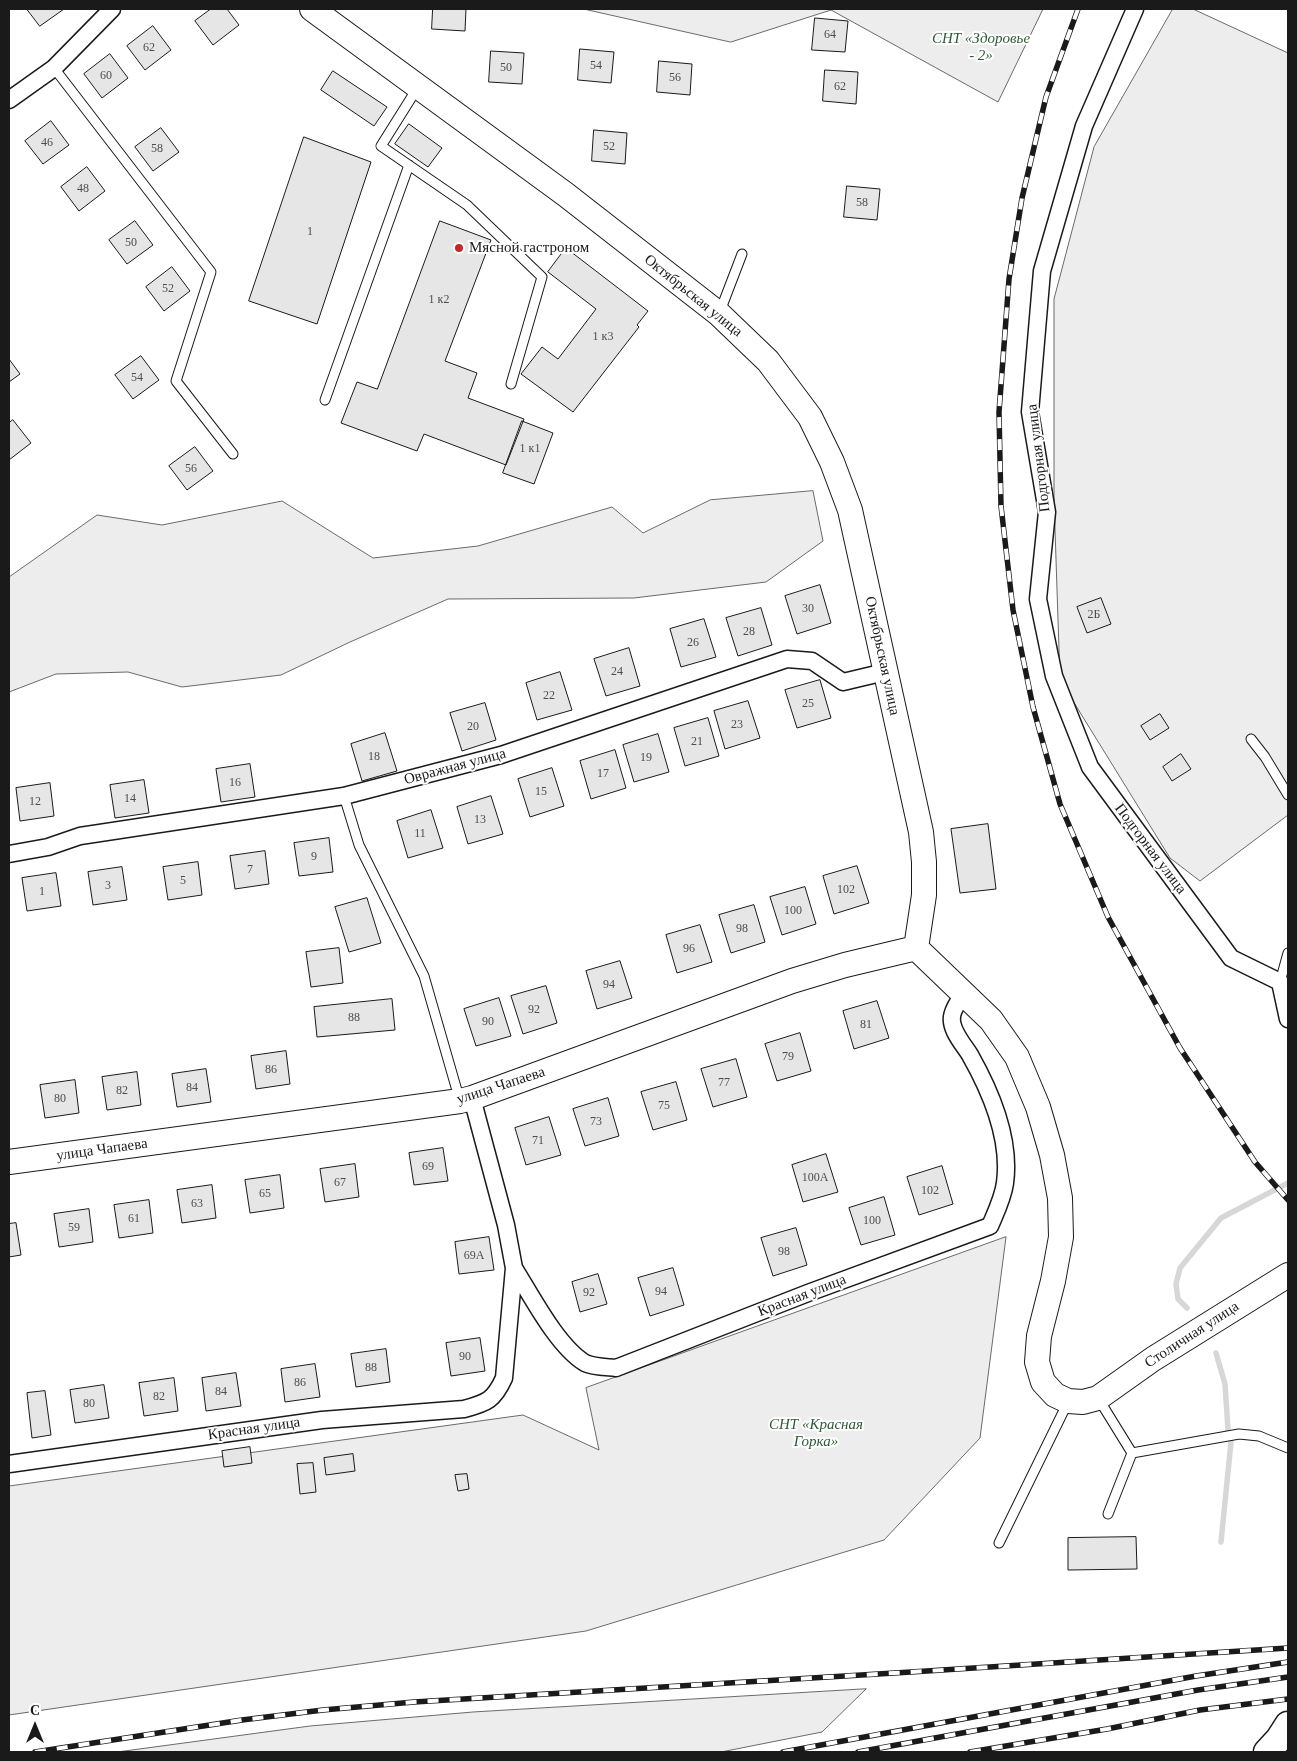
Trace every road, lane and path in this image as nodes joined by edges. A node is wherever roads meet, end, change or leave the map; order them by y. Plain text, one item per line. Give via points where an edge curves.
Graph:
1 (112, 9) edge
2 (312, 9) edge
3 (1134, 9) edge
4 (54, 68) junction
5 (418, 86) junction
6 (9, 100) edge
7 (409, 165) junction
8 (742, 254) dead end
9 (719, 314) junction
10 (510, 384) dead end
11 (325, 400) dead end
12 (233, 454) dead end
13 (885, 672) junction
14 (1251, 739) dead end
15 (1288, 795) edge
16 (344, 796) junction
17 (9, 854) edge
18 (916, 948) junction
19 (1288, 953) edge
20 (1280, 982) junction
21 (963, 993) junction
22 (1288, 1019) edge
23 (466, 1100) junction
24 (9, 1162) edge
25 (514, 1268) junction
26 (1288, 1275) edge
27 (1098, 1398) junction
28 (1068, 1401) junction
29 (1288, 1448) edge
30 (1132, 1453) junction
31 (9, 1464) edge
32 (1108, 1514) dead end
33 (999, 1543) dead end

1 - 4 street
2 - 5 street, Октябрьская улица
3 - 20 street, Подгорная улица via 1084,126 1042,270 1030,412 1047,512 1038,599 1054,676 1090,767 1231,958
4 - 6 street
4 - 12 lane via 210,272 176,381
5 - 7 lane via 381,146
5 - 9 street, Октябрьская улица
7 - 10 lane via 467,205 542,277
7 - 11 lane
8 - 9 lane
9 - 13 street, Октябрьская улица via 768,361 810,417 832,462 850,510
13 - 16 street, Овражная улица via 843,682 812,660 786,659 501,755
13 - 18 street, Октябрьская улица via 921,832 924,894
14 - 15 lane
16 - 17 street, Овражная улица via 80,836 48,847
16 - 23 lane via 359,845 424,976
18 - 21 street
18 - 23 street, улица Чапаева via 792,981
19 - 20 lane
20 - 22 street
21 - 25 street, Красная улица via 952,1017 954,1029 985,1082 998,1118 1006,1156 1005,1183 990,1226 616,1368 587,1364 572,1351 551,1326
21 - 28 street via 991,1020 1016,1057 1038,1107 1052,1156 1060,1198 1061,1237 1039,1336 1037,1362 1043,1382 1055,1395
23 - 24 street, улица Чапаева
23 - 25 street via 506,1225
25 - 31 street, Красная улица via 504,1378 497,1393 481,1404 464,1409 322,1420
26 - 27 street, Столичная улица via 1153,1359
27 - 28 street
27 - 30 lane
28 - 33 lane
29 - 30 lane via 1259,1436 1239,1434
30 - 32 lane

